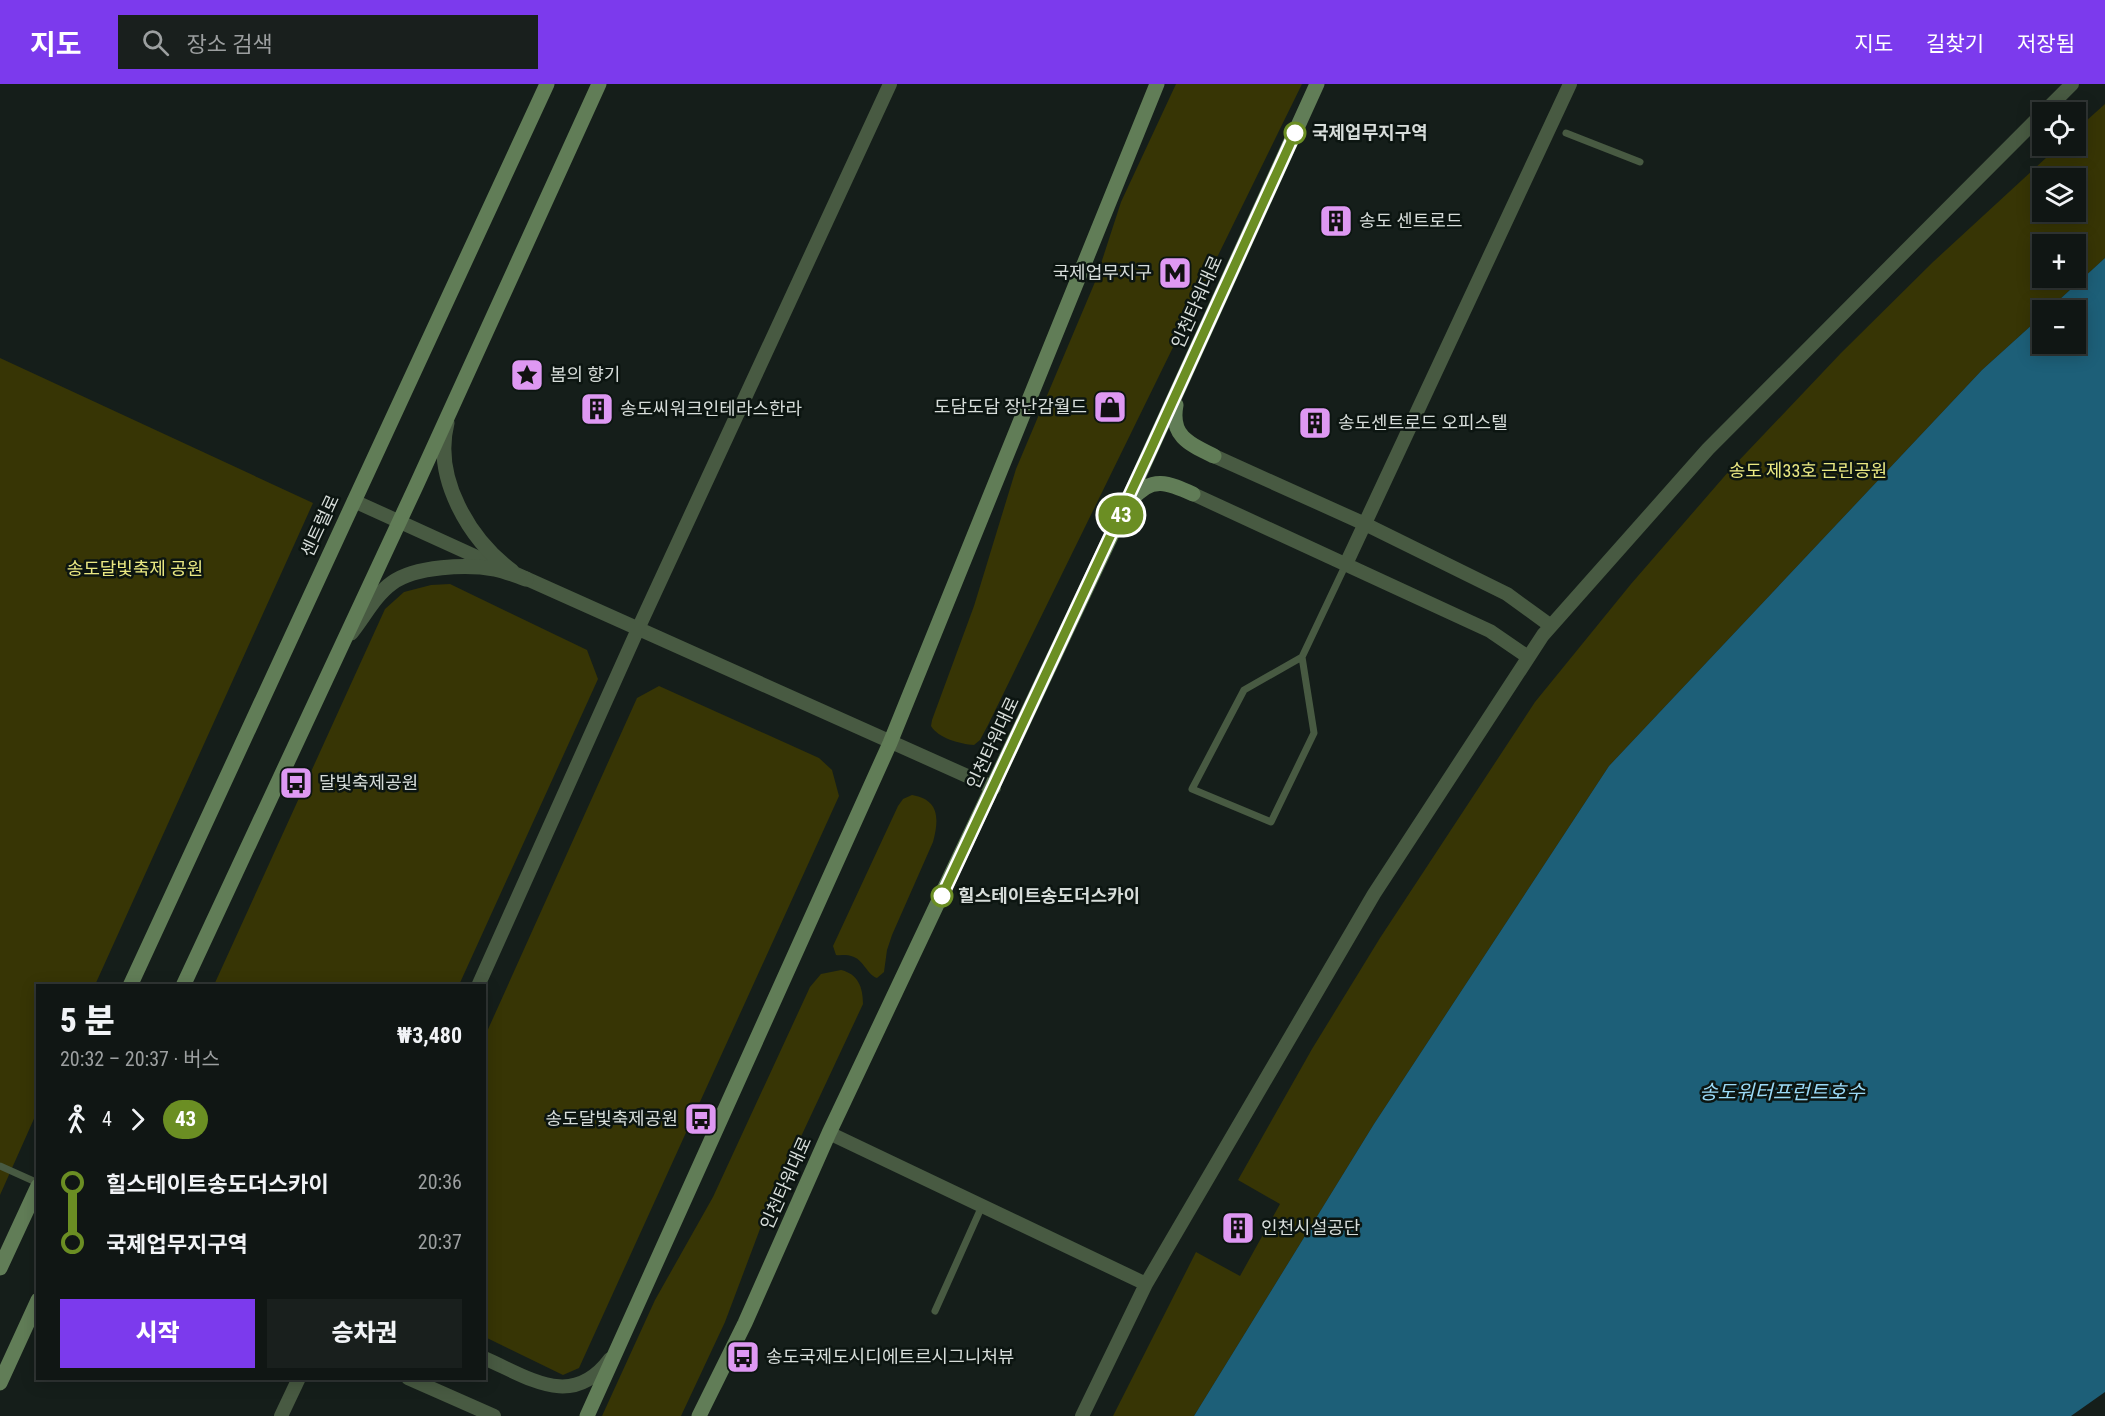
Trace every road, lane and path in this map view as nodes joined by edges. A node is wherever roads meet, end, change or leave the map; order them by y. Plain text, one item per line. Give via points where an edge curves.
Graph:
1 (547, 84) edge
2 (599, 84) edge
3 (890, 84) edge
4 (1157, 84) edge
5 (1317, 84) edge
6 (1569, 84) edge
7 (2072, 84) edge
8 (2054, 102) edge
9 (2032, 124) edge
10 (1566, 133) dead end
11 (1641, 162) dead end
12 (1178, 390) junction
13 (450, 410) junction
14 (1214, 456) joint
15 (1193, 494) joint
16 (354, 501) junction
17 (1120, 517) junction
18 (399, 522) junction
19 (1365, 524) junction
20 (1346, 564) junction
21 (522, 577) junction
22 (1551, 626) junction
23 (638, 629) junction
24 (1302, 657) junction
25 (1528, 657) junction
26 (336, 658) junction
27 (890, 743) junction
28 (994, 788) junction
29 (131, 984) edge
30 (184, 984) edge
31 (479, 984) edge
32 (830, 1133) junction
33 (0, 1166) edge
34 (36, 1183) edge
35 (36, 1188) edge
36 (982, 1206) junction
37 (0, 1268) edge
38 (1146, 1284) junction
39 (36, 1304) edge
40 (935, 1311) dead end
41 (620, 1346) junction
42 (486, 1359) edge
43 (298, 1380) edge
44 (413, 1380) edge
45 (0, 1383) edge
46 (281, 1416) edge
47 (494, 1416) edge
48 (587, 1416) edge
49 (699, 1416) edge
50 (1083, 1416) edge

1 - 16 main road, 센트럴로
2 - 13 main road
3 - 23 street
4 - 27 main road
5 - 12 main road, 인천타워대로
6 - 19 street
7 - 8 street
9 - 22 street via 1708,449
10 - 11 lane
12 - 14 main road via 1175,426 1188,444
12 - 17 main road, 인천타워대로
13 - 18 main road
13 - 21 street via 444,453 448,484 490,552
14 - 19 street
15 - 17 main road via 1171,483 1157,483 1136,495
15 - 20 street
16 - 18 street
16 - 29 main road, 센트럴로
17 - 28 main road, 인천타워대로
18 - 21 street
18 - 26 main road
19 - 20 street
19 - 22 street via 1507,594
20 - 24 lane
20 - 25 street via 1490,631
21 - 23 street
21 - 26 street via 478,568 436,568 403,576 382,591
22 - 25 street
23 - 27 street
23 - 31 street
24 - 24 lane via 1244,690 1192,789 1271,822 1314,734
25 - 38 street via 1374,894
26 - 30 main road
27 - 28 street
27 - 41 main road
28 - 32 main road, 인천타워대로
32 - 36 street
32 - 49 main road, 인천타워대로
33 - 34 lane
35 - 37 main road
36 - 38 street
36 - 40 lane
38 - 50 street
39 - 45 main road
41 - 42 street via 592,1379 570,1387 548,1385
41 - 48 main road
43 - 46 street
44 - 47 street

